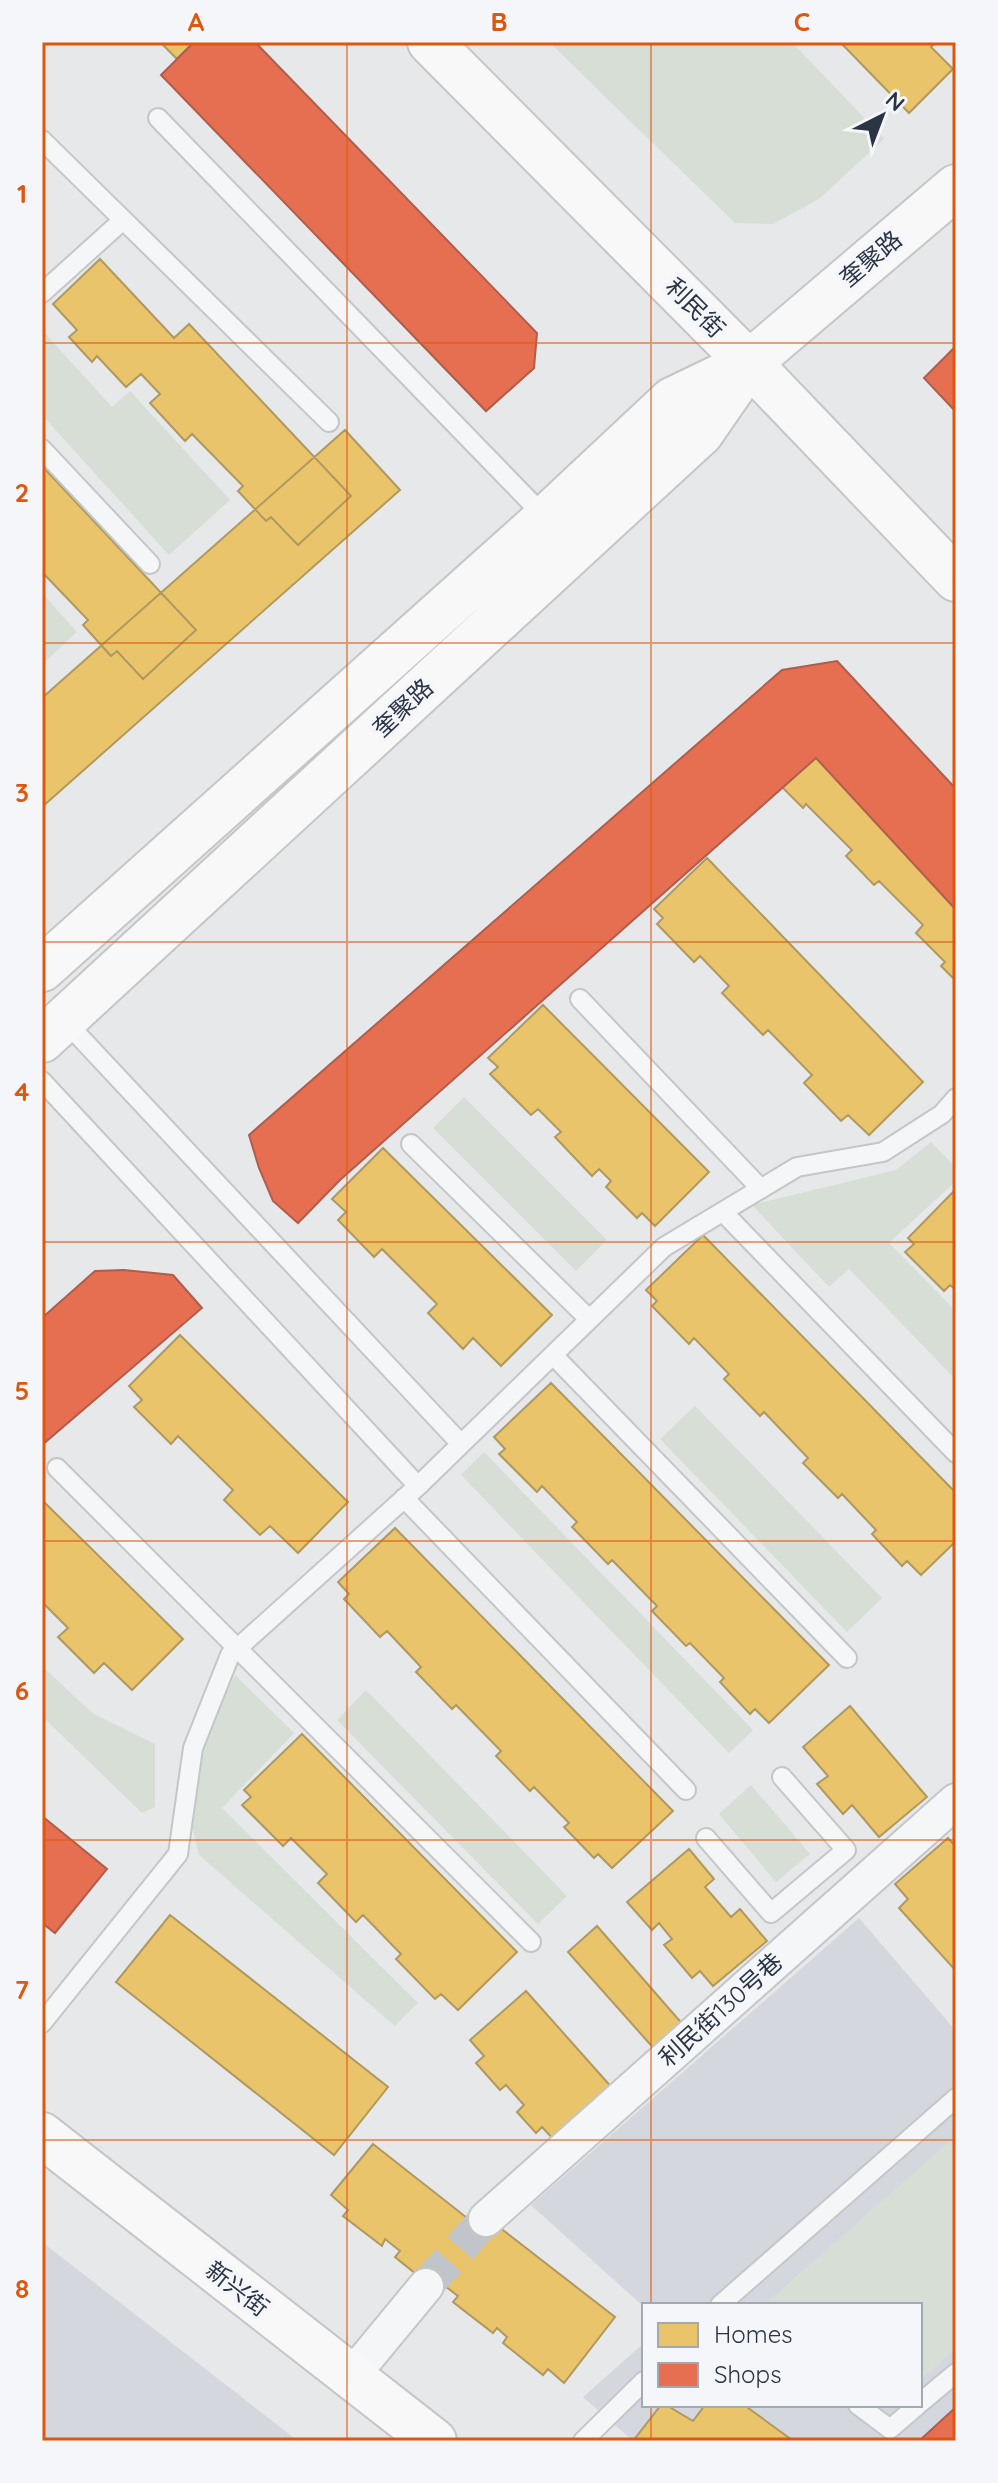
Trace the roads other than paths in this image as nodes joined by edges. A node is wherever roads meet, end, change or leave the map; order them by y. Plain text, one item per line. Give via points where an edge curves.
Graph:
1 (435, 44) edge
2 (158, 118) dead end
3 (42, 140) edge
4 (956, 187) edge
5 (123, 220) junction
6 (42, 293) edge
7 (749, 363) junction
8 (329, 422) dead end
9 (42, 449) edge
10 (546, 518) junction
11 (150, 564) dead end
12 (956, 579) edge
13 (44, 962) edge
14 (580, 999) dead end
15 (53, 1030) edge
16 (42, 1081) edge
17 (956, 1098) edge
18 (411, 1144) dead end
19 (761, 1189) junction
20 (723, 1212) junction
21 (589, 1319) junction
22 (553, 1355) junction
23 (461, 1444) junction
24 (956, 1453) edge
25 (57, 1468) dead end
26 (411, 1492) junction
27 (238, 1648) junction
28 (847, 1658) dead end
29 (782, 1777) dead end
30 (686, 1790) dead end
31 (956, 1801) edge
32 (706, 1838) dead end
33 (814, 1876) junction
34 (838, 1906) junction
35 (531, 1942) dead end
36 (42, 2023) edge
37 (956, 2098) edge
38 (42, 2135) edge
39 (486, 2219) tunnel mouth
40 (426, 2286) tunnel mouth
41 (724, 2303) edge
42 (956, 2373) edge
43 (350, 2378) junction
44 (642, 2383) edge
45 (922, 2401) edge
46 (861, 2407) edge
47 (916, 2407) edge
48 (434, 2441) edge
49 (583, 2441) edge

1 - 7 main road, 利民街
2 - 10 lane
3 - 5 lane
4 - 7 main road, 奎聚路
5 - 6 lane
5 - 8 lane
7 - 10 main road, 奎聚路 via 672,400
7 - 12 main road, 利民街
7 - 15 main road, 奎聚路 via 701,433
9 - 11 lane
10 - 13 main road, 奎聚路
14 - 19 lane
15 - 23 lane
16 - 26 lane
17 - 19 lane via 942,1114 883,1152 797,1167
18 - 21 lane
19 - 20 lane
20 - 21 lane via 664,1247
20 - 24 lane
21 - 22 lane
22 - 23 lane
22 - 28 lane
23 - 26 lane
25 - 27 lane
26 - 27 lane
26 - 30 lane
27 - 35 lane
27 - 36 lane via 230,1655 193,1748 178,1854
29 - 33 lane via 846,1850
31 - 34 street, 利民街130号巷
32 - 33 lane via 771,1913
33 - 34 lane
34 - 39 street, 利民街130号巷
37 - 41 lane
38 - 43 main road, 新兴街
40 - 43 street
42 - 45 lane
43 - 48 main road, 新兴街
44 - 49 lane
46 - 47 lane via 890,2429

